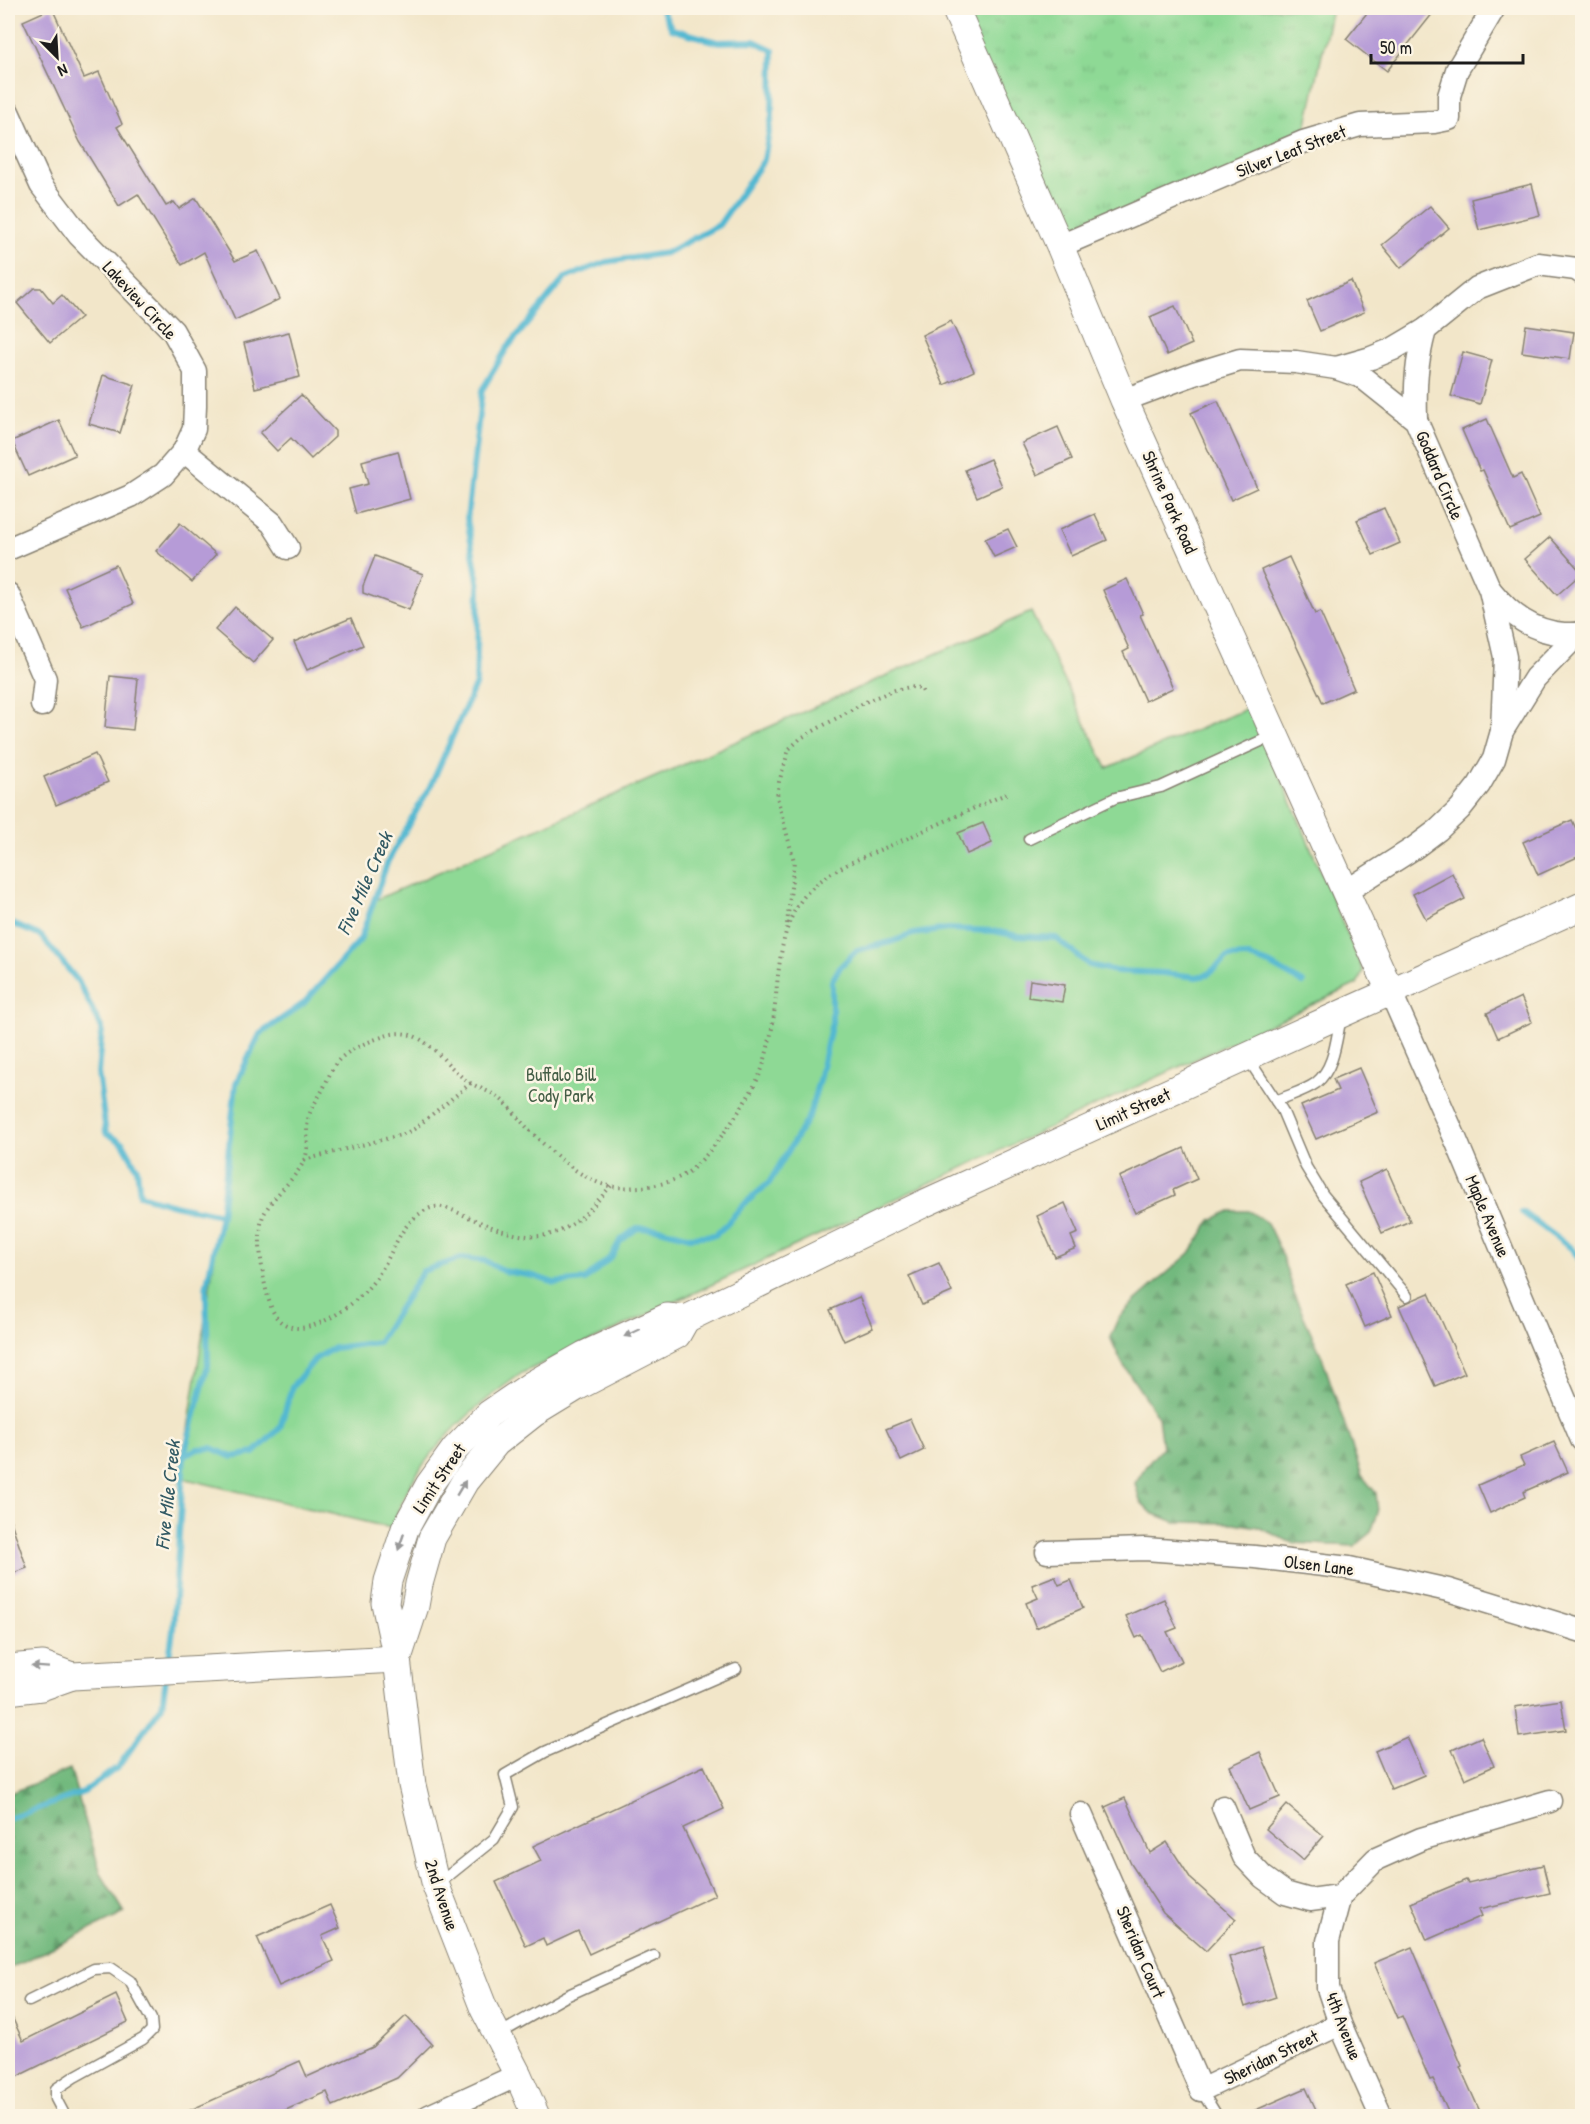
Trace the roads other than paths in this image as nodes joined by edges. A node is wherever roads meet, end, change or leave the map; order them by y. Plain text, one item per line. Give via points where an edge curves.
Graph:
1 (955, 8) edge
2 (1494, 8) edge
3 (8, 112) edge
4 (1060, 246) junction
5 (1582, 273) edge
6 (1425, 330) junction
7 (1336, 368) junction
8 (1124, 400) junction
9 (1416, 420) junction
10 (184, 451) junction
11 (288, 548) dead end
12 (8, 549) edge
13 (1490, 590) junction
14 (8, 594) edge
15 (1580, 633) edge
16 (42, 705) dead end
17 (1502, 731) junction
18 (1274, 735) junction
19 (1029, 839) dead end
20 (1345, 892) junction
21 (1582, 906) edge
22 (1391, 993) junction
23 (1341, 1014) junction
24 (1247, 1057) junction
25 (1276, 1101) junction
26 (1407, 1296) dead end
27 (1582, 1440) edge
28 (1047, 1552) dead end
29 (1582, 1631) edge
30 (397, 1659) junction
31 (8, 1668) edge
32 (736, 1669) dead end
33 (72, 1676) junction
34 (8, 1691) edge
35 (1550, 1801) dead end
36 (1223, 1807) dead end
37 (1081, 1814) dead end
38 (436, 1886) junction
39 (1340, 1896) junction
40 (654, 1956) dead end
41 (29, 2001) dead end
42 (1340, 2024) junction
43 (497, 2035) junction
44 (518, 2075) junction
45 (1201, 2090) junction
46 (65, 2116) edge
47 (429, 2116) edge
48 (536, 2116) edge
49 (1217, 2116) edge
50 (1381, 2116) edge

1 - 4 street, Shrine Park Road
2 - 4 street, Silver Leaf Street via 1457,70 1449,96 1449,119 1360,125 1303,142
3 - 10 street, Lakeview Circle via 41,185 79,235 173,331 195,371 194,429
4 - 8 street, Shrine Park Road
5 - 6 street via 1538,264 1477,288
6 - 7 street via 1393,349
6 - 9 street via 1417,359
7 - 8 street, Goddard Circle via 1240,360
7 - 9 street, Goddard Circle via 1362,377
8 - 18 street, Shrine Park Road
9 - 13 street, Goddard Circle
10 - 11 street via 272,523
10 - 12 street, Lakeview Circle via 163,475 131,496
13 - 15 street via 1506,609 1527,624 1552,633
13 - 17 street, Goddard Circle via 1505,657
14 - 16 street via 45,679
15 - 17 street, Goddard Circle via 1535,678
17 - 20 street, Goddard Circle via 1494,759 1460,809 1414,848
18 - 19 lane via 1161,787 1115,798
18 - 20 street, Shrine Park Road
20 - 22 street, Shrine Park Road
21 - 22 street, Limit Street
22 - 23 street, Limit Street
22 - 27 street, Maple Avenue
23 - 24 street, Limit Street
23 - 25 lane via 1326,1073 1314,1084
24 - 25 lane
24 - 30 street, Limit Street via 925,1203 686,1319 667,1317 573,1361 489,1414 429,1485 405,1529 385,1603
25 - 26 lane via 1323,1195
28 - 29 street, Olsen Lane via 1144,1549 1349,1568 1448,1590
30 - 33 street
30 - 38 street, 2nd Avenue via 412,1785
33 -> 31 street via 43,1665
32 - 38 lane via 545,1752 505,1775 513,1807 499,1831
33 - 34 street via 41,1687
35 - 39 street via 1421,1839 1376,1859
36 - 39 street via 1244,1857 1263,1877 1286,1893 1310,1900
37 - 45 street, Sheridan Court
38 - 43 street, 2nd Avenue
39 - 42 street, 4th Avenue via 1328,1941 1328,1988
40 - 43 lane via 566,1996
41 - 46 lane via 94,1969 111,1968 129,1981 151,2019 152,2030 143,2039 56,2089 56,2099
42 - 45 street, Sheridan Street
42 - 50 street, 4th Avenue
43 - 44 street, 2nd Avenue
44 - 47 street
44 - 48 street, 2nd Avenue
45 - 49 lane

